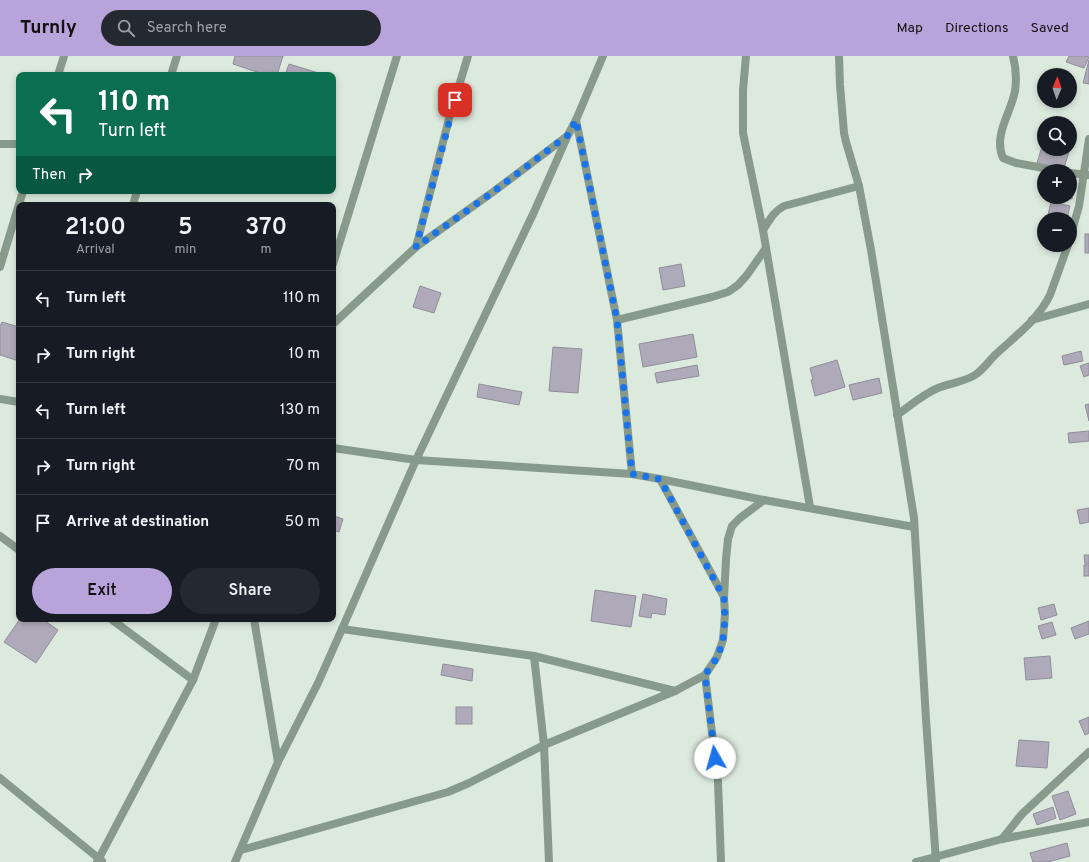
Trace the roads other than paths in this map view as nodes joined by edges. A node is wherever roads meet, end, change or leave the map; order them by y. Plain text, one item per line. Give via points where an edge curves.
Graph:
1 (64, 56) edge
2 (177, 56) edge
3 (397, 56) edge
4 (468, 56) edge
5 (603, 56) edge
6 (746, 56) edge
7 (839, 56) edge
8 (1013, 56) edge
9 (59, 72) edge
10 (172, 72) edge
11 (576, 120) junction
12 (568, 135) junction
13 (1089, 139) edge
14 (0, 144) edge
15 (16, 144) edge
16 (1037, 167) edge
17 (1086, 175) edge
18 (859, 186) junction
19 (1077, 213) edge
20 (16, 214) edge
21 (763, 230) junction
22 (416, 247) junction
23 (766, 248) junction
24 (1065, 252) edge
25 (336, 254) edge
26 (0, 267) edge
27 (1089, 304) edge
28 (617, 320) junction
29 (1032, 320) junction
30 (336, 321) edge
31 (0, 399) edge
32 (16, 402) edge
33 (897, 415) junction
34 (336, 448) edge
35 (416, 460) junction
36 (632, 474) junction
37 (660, 479) junction
38 (764, 500) junction
39 (810, 507) junction
40 (914, 526) junction
41 (0, 536) edge
42 (16, 548) edge
43 (724, 598) junction
44 (115, 622) edge
45 (215, 622) edge
46 (254, 622) edge
47 (342, 629) junction
48 (534, 656) junction
49 (705, 675) junction
50 (193, 680) junction
51 (675, 691) junction
52 (544, 745) junction
53 (1089, 752) edge
54 (278, 762) junction
55 (0, 778) edge
56 (1089, 822) edge
57 (1002, 839) junction
58 (241, 850) junction
59 (936, 860) edge
60 (100, 861) edge
61 (235, 862) edge
62 (549, 862) edge
63 (721, 862) edge
64 (916, 862) edge

1 - 9 street
2 - 10 street
3 - 25 street
4 - 22 street
5 - 11 street
6 - 21 street via 743,90 744,133
7 - 18 street via 844,133
8 - 16 street via 1016,68 1015,92 1001,132 1001,152 1003,158
11 - 12 street
11 - 28 street
12 - 22 street
12 - 35 street via 531,219
13 - 17 street
14 - 15 street
17 - 19 street
18 - 21 street via 784,206 778,209
18 - 33 street
20 - 26 street
21 - 23 street
22 - 30 street
23 - 28 street via 747,275 728,292
23 - 39 street
24 - 29 street via 1050,295
27 - 29 street
28 - 36 street
29 - 33 street via 977,374 930,392
31 - 32 street
33 - 40 street
34 - 35 street
35 - 36 street
35 - 47 street
36 - 37 street
37 - 38 street
37 - 43 street
38 - 39 street
38 - 43 street via 732,526 728,539
39 - 40 street
40 - 59 street
41 - 42 street
43 - 49 street via 723,640 717,657
44 - 50 street
45 - 50 street
46 - 54 street
47 - 48 street
47 - 54 street
48 - 51 street
48 - 52 street
49 - 51 street
49 - 63 street via 718,782
50 - 60 street
51 - 52 street
52 - 58 street via 448,792
52 - 62 street
53 - 57 street via 1022,814
54 - 58 street
55 - 60 street
56 - 57 street
57 - 59 street via 952,852
58 - 61 street
59 - 64 street

